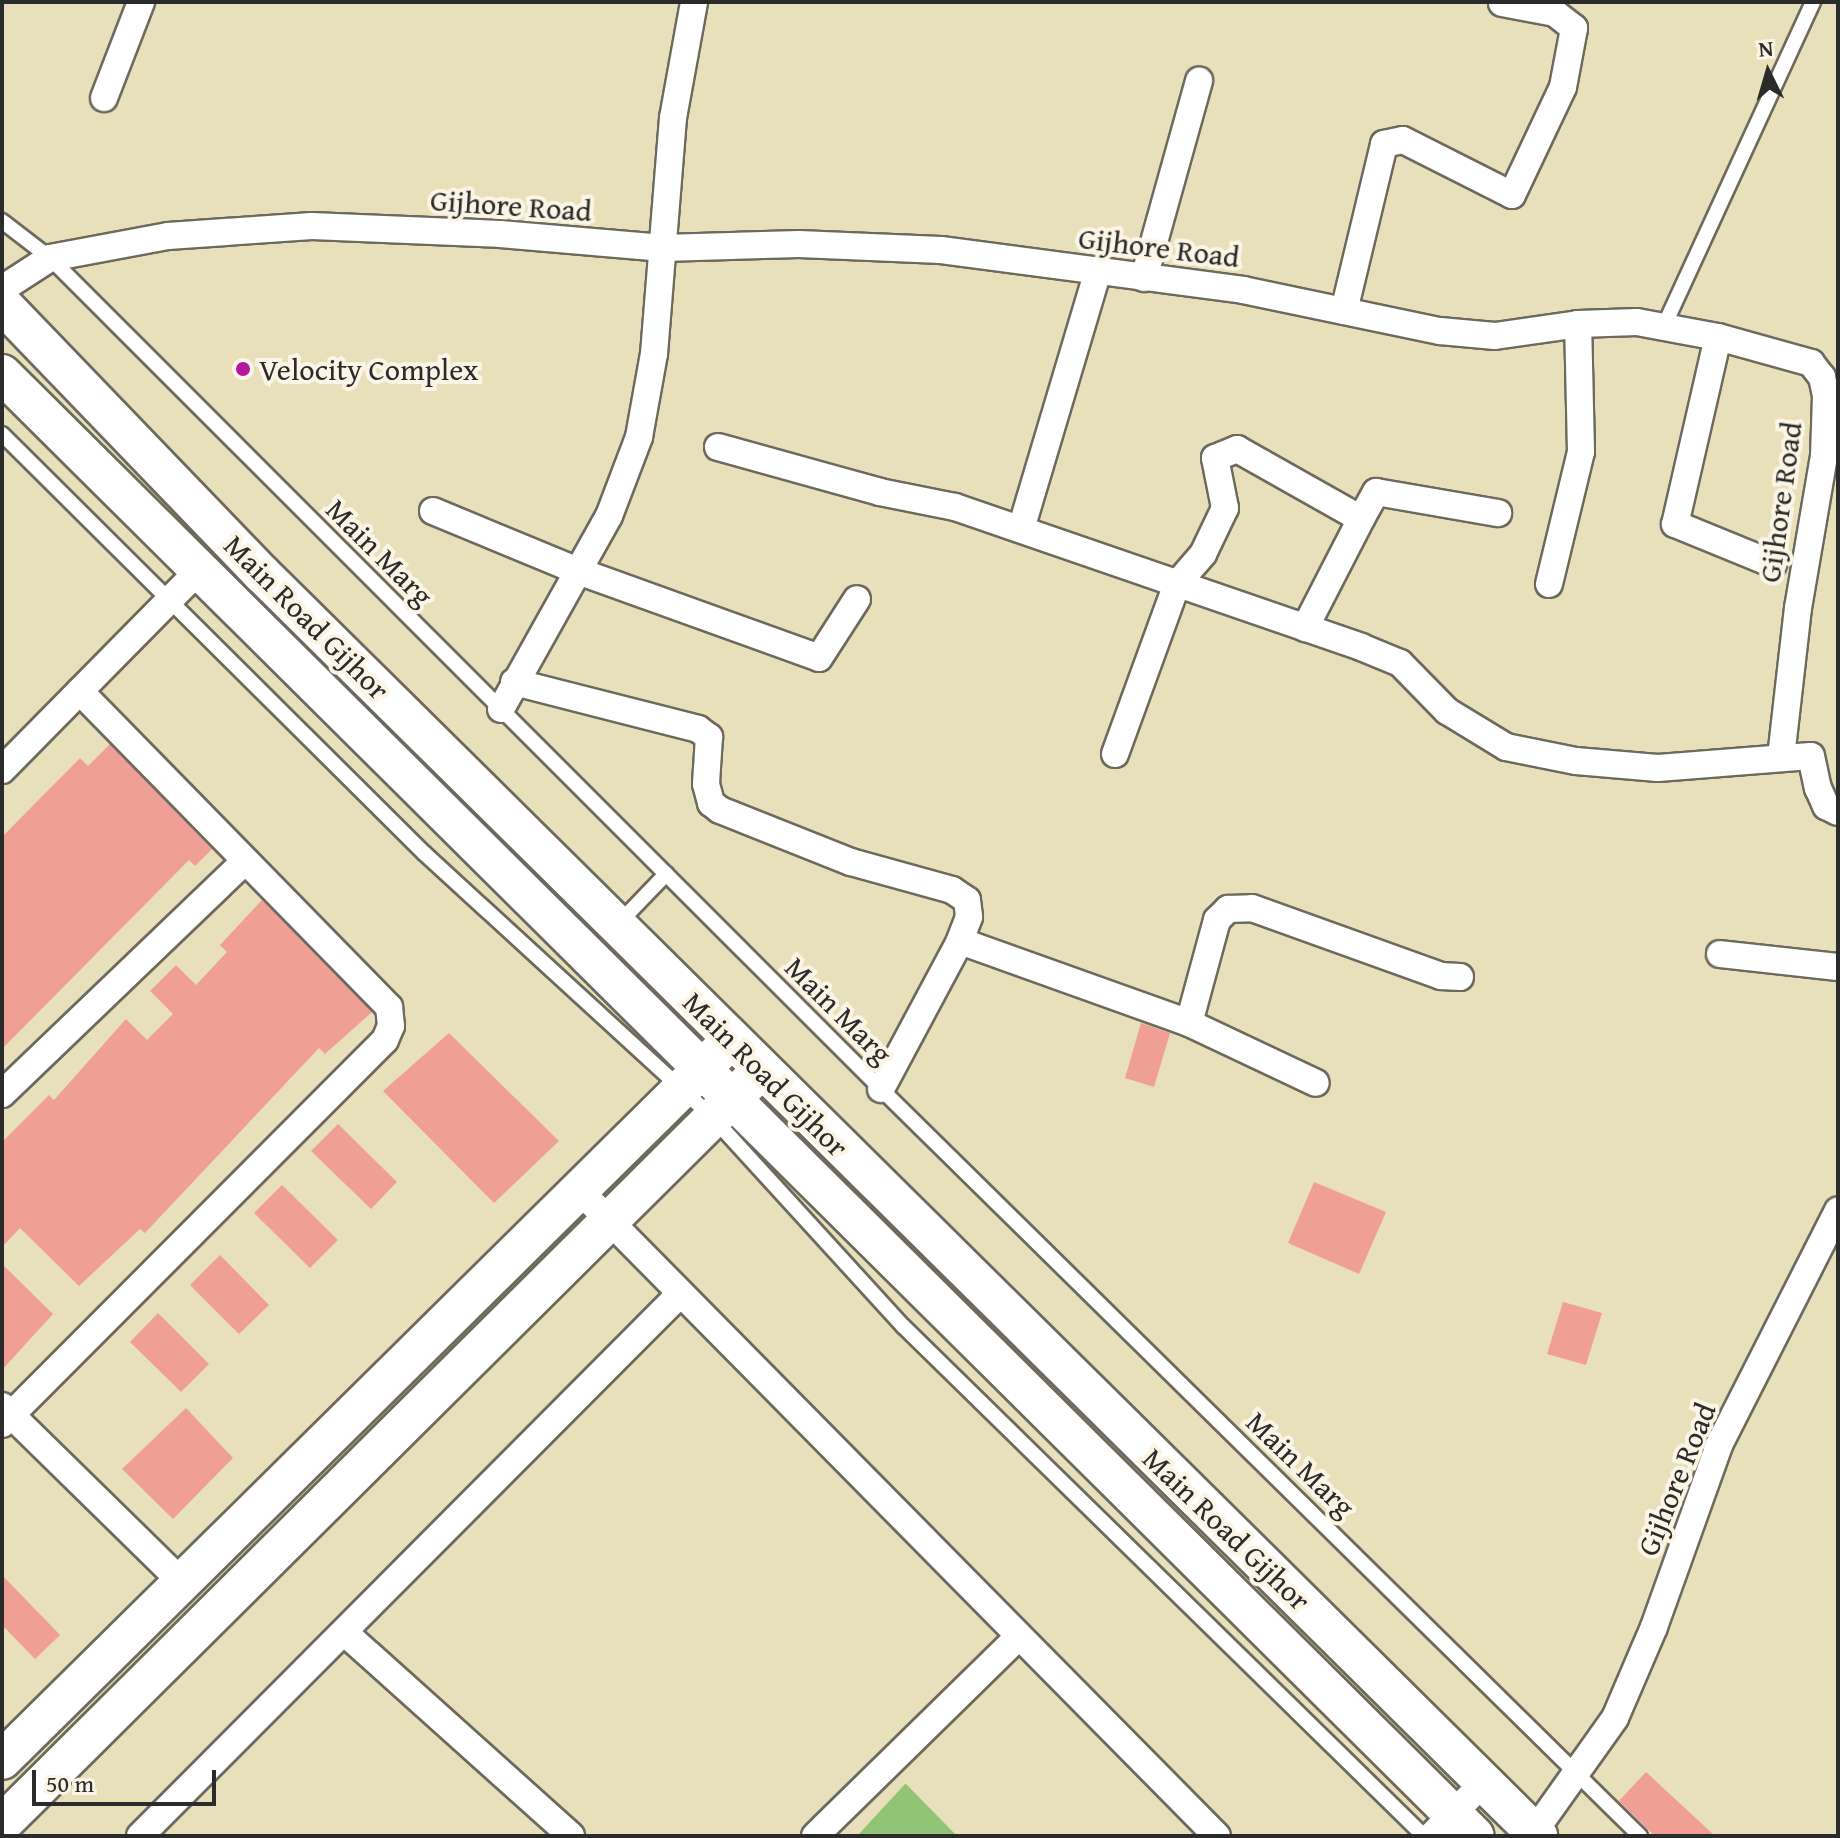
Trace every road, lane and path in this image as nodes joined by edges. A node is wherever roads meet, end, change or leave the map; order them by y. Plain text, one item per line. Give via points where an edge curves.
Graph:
1 (141, 2) edge
2 (694, 2) edge
3 (1502, 2) edge
4 (1813, 2) edge
5 (1199, 81) dead end
6 (104, 98) dead end
7 (2, 221) edge
8 (663, 248) junction
9 (50, 258) junction
10 (1098, 271) junction
11 (1144, 278) junction
12 (2, 289) edge
13 (2, 304) edge
14 (1344, 311) junction
15 (1578, 324) junction
16 (1664, 326) junction
17 (1718, 337) junction
18 (2, 374) edge
19 (2, 434) edge
20 (718, 447) dead end
21 (1831, 457) edge
22 (433, 511) dead end
23 (1498, 513) dead end
24 (1361, 519) junction
25 (1021, 529) junction
26 (1773, 564) dead end
27 (199, 570) junction
28 (578, 571) junction
29 (1177, 584) junction
30 (1549, 584) dead end
31 (857, 599) dead end
32 (167, 602) junction
33 (1305, 628) junction
34 (514, 682) junction
35 (80, 691) junction
36 (501, 709) junction
37 (1115, 754) dead end
38 (1781, 757) junction
39 (2, 770) edge
40 (1838, 812) edge
41 (245, 861) junction
42 (666, 874) junction
43 (617, 925) junction
44 (960, 941) junction
45 (1720, 954) dead end
46 (1838, 967) edge
47 (1460, 977) dead end
48 (1189, 1023) junction
49 (732, 1039) junction
50 (761, 1071) junction
51 (693, 1078) junction
52 (1316, 1083) dead end
53 (881, 1089) junction
54 (2, 1094) edge
55 (722, 1108) junction
56 (581, 1192) junction
57 (1838, 1210) edge
58 (605, 1221) junction
59 (1833, 1239) edge
60 (679, 1295) junction
61 (5, 1415) edge
62 (183, 1583) junction
63 (344, 1632) junction
64 (1018, 1637) junction
65 (2, 1760) edge
66 (1580, 1774) junction
67 (1484, 1782) junction
68 (2, 1824) edge
69 (1446, 1830) edge
70 (1536, 1834) edge
71 (140, 1836) edge
72 (571, 1836) edge
73 (815, 1836) edge
74 (1217, 1836) edge
75 (1640, 1836) edge

1 - 6 street
2 - 8 street via 673,118
3 - 14 street via 1555,13 1574,28 1563,87 1512,195 1403,140 1384,144
4 - 16 lane
5 - 11 street
7 - 9 lane, Main Marg
8 - 9 street, Gijhore Road via 312,226 168,236
8 - 10 street, Gijhore Road via 799,244 941,250
8 - 28 street via 654,354 639,437 609,516
9 - 12 street, Gijhore Road
9 - 36 lane, Main Marg
10 - 11 street, Gijhore Road
10 - 25 street
11 - 14 street, Gijhore Road via 1243,290
13 - 43 street, Main Road Gijhor via 262,574
14 - 15 street, Gijhore Road via 1495,336
15 - 16 street, Gijhore Road
15 - 30 street via 1581,452
16 - 17 street, Gijhore Road
17 - 21 street, Gijhore Road via 1811,363 1822,377
17 - 26 street via 1675,524
18 - 27 street, Main Road Gijhor
19 - 32 lane
20 - 25 street
21 - 38 street, Gijhore Road via 1798,608
22 - 28 street
23 - 24 street via 1376,492
24 - 29 street via 1237,449 1215,458 1225,508 1203,554
24 - 33 street
25 - 29 street
27 - 32 street
27 - 51 street, Main Road Gijhor
28 - 31 street via 819,658
28 - 34 street
29 - 33 street
29 - 37 street
32 - 35 street
32 - 51 lane via 424,853
33 - 38 street via 1400,663 1447,711 1506,747 1576,761 1658,768
34 - 36 street
34 - 44 street via 698,729 709,737 706,784 711,803 851,862 952,890 967,900 969,917
35 - 39 street
35 - 41 street
36 - 42 lane, Main Marg
38 - 40 street via 1811,756 1826,806
41 - 54 street
41 - 61 street via 389,1007 391,1026 385,1040
42 - 43 lane
42 - 53 lane, Main Marg
43 - 49 street, Main Road Gijhor
44 - 48 street
44 - 53 street
45 - 46 street
47 - 48 street via 1441,976 1252,908 1228,909 1217,920
48 - 52 street
49 - 50 street, Main Road Gijhor
49 - 51 street
50 - 55 street
50 - 67 street, Main Road Gijhor
51 - 55 street, Main Road Gijhor
51 - 56 street
53 - 66 lane, Main Marg
55 - 58 street
55 - 69 street, Main Road Gijhor
56 - 58 street
56 - 62 street
57 - 59 street, Gijhore Road
58 - 60 street
58 - 68 street
59 - 66 street, Gijhore Road via 1719,1445 1654,1627 1615,1718
60 - 63 street
60 - 64 street
61 - 62 street
62 - 65 street
63 - 71 street
63 - 72 street
64 - 73 street
64 - 74 street
66 - 70 street, Gijhore Road
66 - 75 lane, Main Marg
67 - 69 street
67 - 70 street, Main Road Gijhor

